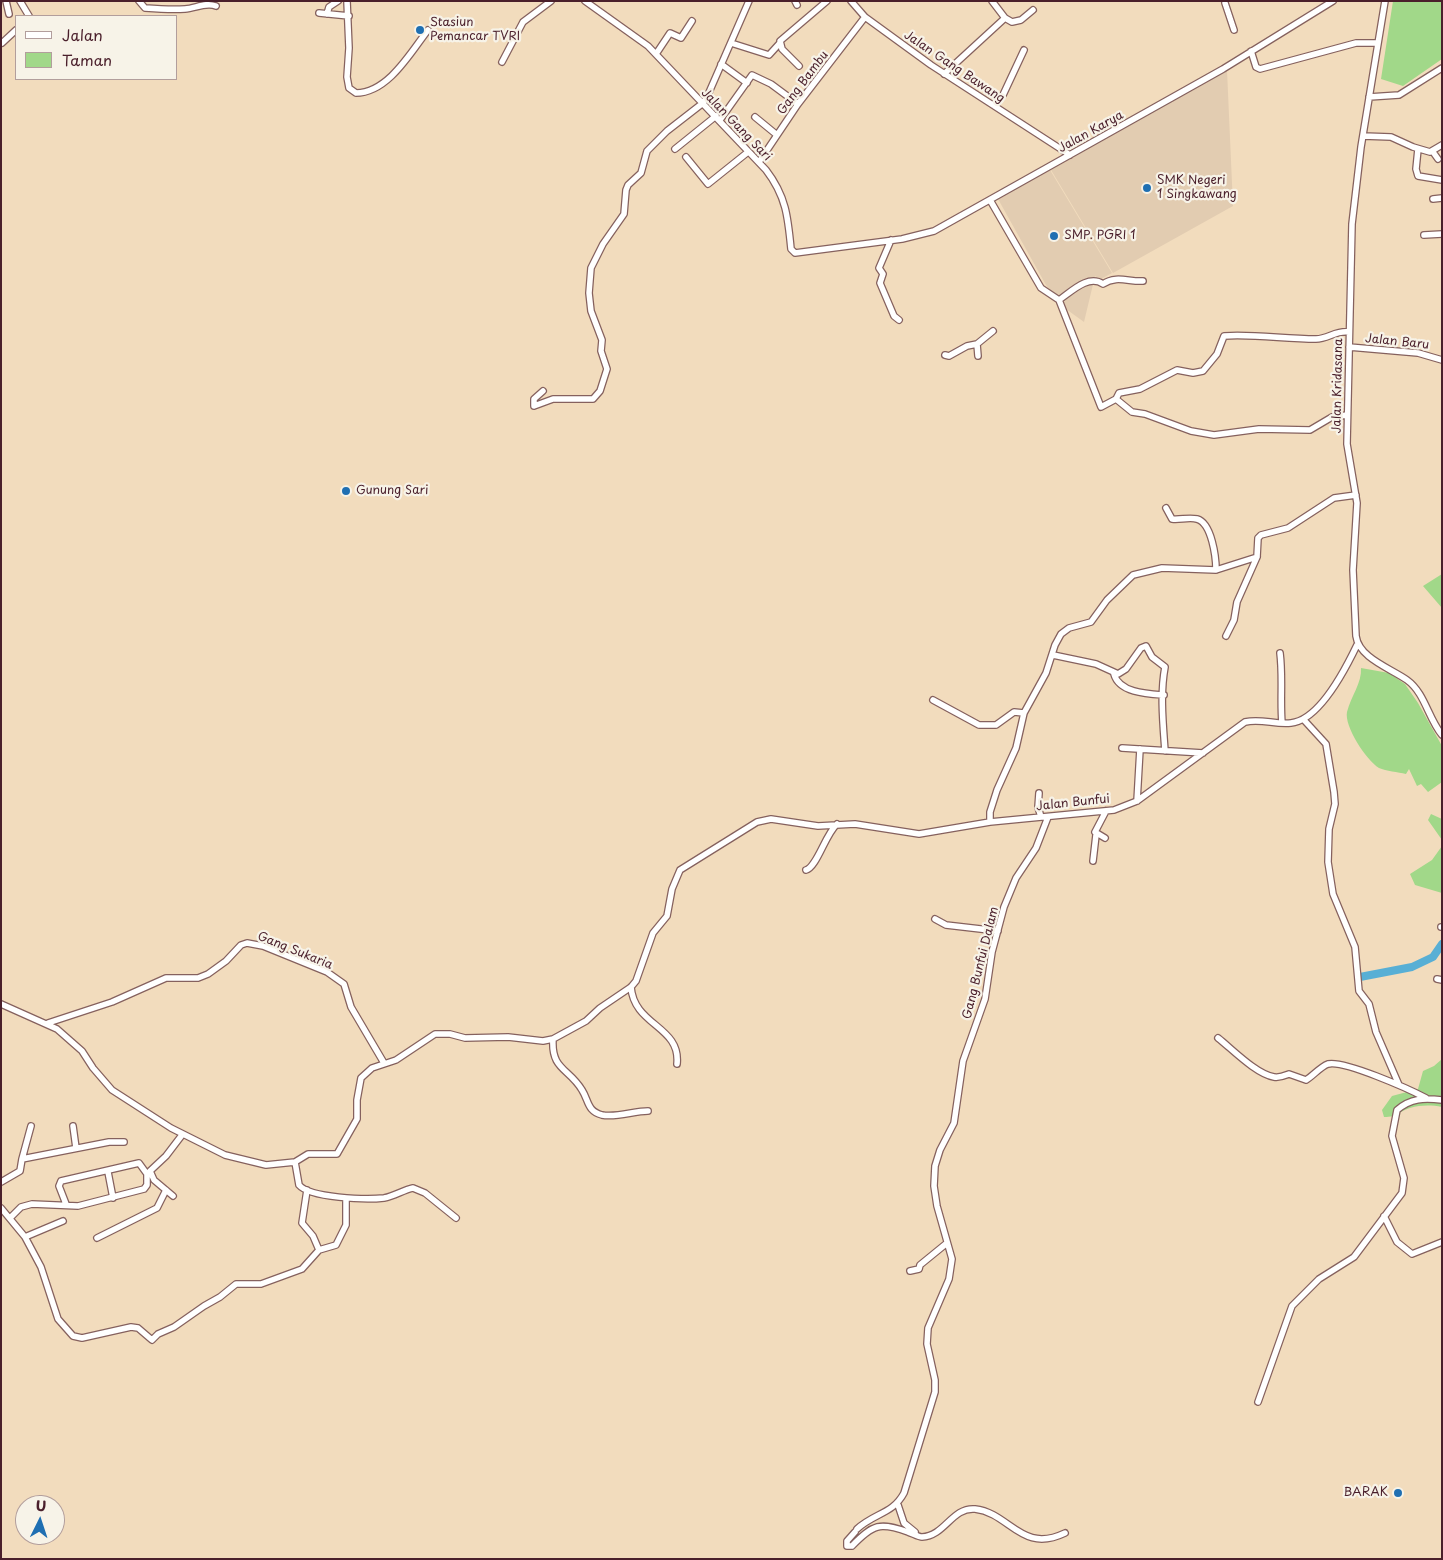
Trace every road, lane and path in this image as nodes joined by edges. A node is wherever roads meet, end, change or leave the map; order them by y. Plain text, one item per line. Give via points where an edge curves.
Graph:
1 (6, 1) edge
2 (20, 1) edge
3 (139, 1) edge
4 (338, 1) edge
5 (551, 1) edge
6 (585, 1) edge
7 (750, 1) edge
8 (827, 1) edge
9 (851, 1) edge
10 (992, 1) edge
11 (1333, 1) edge
12 (1385, 1) edge
13 (1227, 2) edge
14 (348, 4) edge
15 (216, 6) dead end
16 (1033, 10) dead end
17 (319, 13) dead end
18 (9, 14) dead end
19 (327, 14) junction
20 (28, 15) edge
21 (349, 16) junction
22 (865, 17) junction
23 (1005, 18) junction
24 (692, 21) dead end
25 (428, 30) dead end
26 (1234, 30) dead end
27 (15, 31) edge
28 (2, 43) edge
29 (731, 43) junction
30 (1378, 43) junction
31 (779, 44) junction
32 (1024, 50) dead end
33 (1251, 51) junction
34 (656, 54) junction
35 (502, 62) dead end
36 (721, 64) junction
37 (799, 66) dead end
38 (1442, 68) edge
39 (944, 74) junction
40 (747, 83) junction
41 (1369, 97) junction
42 (703, 103) junction
43 (798, 104) junction
44 (993, 105) junction
45 (755, 117) dead end
46 (718, 118) junction
47 (777, 135) junction
48 (1363, 136) junction
49 (1442, 145) edge
50 (675, 149) dead end
51 (1418, 149) junction
52 (748, 152) junction
53 (1433, 152) junction
54 (1070, 155) junction
55 (686, 157) dead end
56 (1438, 159) dead end
57 (758, 162) junction
58 (1442, 180) edge
59 (1442, 198) edge
60 (1433, 199) dead end
61 (990, 200) junction
62 (1442, 234) edge
63 (1424, 235) dead end
64 (891, 240) junction
65 (846, 246) joint
66 (1143, 281) dead end
67 (1059, 300) junction
68 (899, 320) dead end
69 (992, 331) dead end
70 (1349, 332) junction
71 (977, 344) junction
72 (1349, 347) junction
73 (945, 355) dead end
74 (978, 356) dead end
75 (1442, 360) edge
76 (543, 391) dead end
77 (1116, 399) junction
78 (1347, 415) junction
79 (1356, 494) junction
80 (1166, 508) dead end
81 (1256, 557) junction
82 (1216, 570) junction
83 (1226, 636) dead end
84 (1357, 645) junction
85 (1280, 653) dead end
86 (1053, 655) junction
87 (1114, 674) junction
88 (1164, 695) junction
89 (933, 700) dead end
90 (1024, 713) junction
91 (1304, 720) junction
92 (1282, 723) junction
93 (1442, 735) edge
94 (1122, 748) dead end
95 (1140, 749) junction
96 (1165, 751) junction
97 (1203, 753) junction
98 (1039, 793) dead end
99 (1138, 801) junction
100 (1106, 811) junction
101 (1041, 817) junction
102 (1048, 817) junction
103 (990, 822) junction
104 (837, 824) junction
105 (1096, 834) junction
106 (1105, 838) dead end
107 (1093, 861) dead end
108 (806, 870) dead end
109 (935, 919) dead end
110 (998, 931) junction
111 (632, 987) junction
112 (1, 1004) edge
113 (48, 1023) junction
114 (1218, 1038) dead end
115 (553, 1039) junction
116 (384, 1063) junction
117 (677, 1064) dead end
118 (1399, 1085) junction
119 (1426, 1098) junction
120 (1442, 1100) edge
121 (648, 1111) dead end
122 (32, 1126) dead end
123 (73, 1126) dead end
124 (182, 1135) junction
125 (124, 1142) dead end
126 (76, 1148) junction
127 (22, 1159) junction
128 (295, 1162) junction
129 (108, 1172) junction
130 (149, 1172) junction
131 (1, 1182) edge
132 (166, 1190) junction
133 (306, 1190) junction
134 (173, 1196) dead end
135 (113, 1198) junction
136 (346, 1198) junction
137 (66, 1204) junction
138 (1, 1208) edge
139 (1384, 1216) junction
140 (10, 1218) junction
141 (456, 1218) dead end
142 (63, 1221) dead end
143 (25, 1237) junction
144 (97, 1238) dead end
145 (1442, 1242) edge
146 (947, 1243) junction
147 (319, 1250) junction
148 (910, 1271) dead end
149 (1258, 1402) dead end
150 (898, 1505) junction
151 (1065, 1533) dead end
152 (922, 1537) junction

1 - 18 street
2 - 20 street
3 - 15 street via 145,8
4 - 19 street via 329,6
5 - 35 street via 523,22
6 - 34 street, Jalan Gang Sari via 638,37
7 - 29 street
8 - 31 street via 784,36
9 - 22 street, Jalan Gang Bawang
10 - 23 street
11 - 33 street, Jalan Karya
12 - 30 street, Jalan Kridasana
13 - 26 street
14 - 21 street
16 - 23 street via 1017,21
17 - 19 street
19 - 21 street
21 - 25 street via 347,77 349,88 356,92 370,89 392,75
22 - 39 street, Jalan Gang Bawang
22 - 43 street, Gang Bambu
23 - 39 street
24 - 34 street via 681,38 670,32
27 - 28 street
29 - 31 street via 769,56
29 - 36 street
30 - 33 street via 1356,43 1260,69 1256,67
30 - 41 street, Jalan Kridasana
31 - 37 street
32 - 44 street via 1003,95
33 - 54 street, Jalan Karya
34 - 42 street, Jalan Gang Sari
36 - 40 street
36 - 42 street
38 - 41 street via 1399,95
39 - 44 street, Jalan Gang Bawang
40 - 43 street via 751,76 766,82
40 - 46 street
41 - 48 street, Jalan Kridasana
42 - 46 street, Jalan Gang Sari
42 - 76 street via 647,150 641,173 626,190 624,214 603,244 589,275 591,311 608,369 600,391 593,399 553,399 534,406 534,399
43 - 47 street, Gang Bambu
44 - 54 street, Jalan Gang Bawang
45 - 47 street
46 - 50 street
46 - 52 street, Jalan Gang Sari
47 - 57 street, Gang Bambu
48 - 51 street via 1391,136
48 - 70 street, Jalan Kridasana via 1352,224
49 - 53 street
51 - 53 street
51 - 58 street via 1418,176
52 - 55 street via 708,184
52 - 57 street, Jalan Gang Sari
53 - 56 street
54 - 61 street, Jalan Karya
57 - 65 street, Jalan Gang Sari via 773,179 783,200 791,251
59 - 60 street
61 - 64 street, Jalan Karya via 928,233
61 - 67 street via 1041,288
62 - 63 street
64 - 65 street, Jalan Karya
64 - 68 street via 880,268 883,274 880,284 894,316
66 - 67 street via 1121,278 1103,284 1090,280
67 - 77 street via 1101,407
69 - 71 street
70 - 72 street, Jalan Kridasana
70 - 77 street via 1338,331 1318,339 1222,337 1217,354 1203,371 1177,370 1140,389 1119,393
71 - 73 street
71 - 74 street
72 - 75 street, Jalan Baru via 1418,352
72 - 78 street, Jalan Kridasana
77 - 78 street via 1132,412 1214,435 1259,429 1310,430 1332,417
78 - 79 street, Jalan Kridasana via 1347,450
79 - 81 street via 1334,498 1288,528 1261,535
79 - 84 street, Jalan Kridasana via 1353,577
80 - 82 street via 1172,519 1196,519 1202,523 1216,553
81 - 82 street
81 - 83 street
82 - 86 street via 1162,568 1133,575 1107,600 1091,622 1075,625 1061,634
84 - 91 street via 1326,697
84 - 93 street via 1413,686
85 - 92 street
86 - 87 street via 1096,664
86 - 90 street
87 - 88 street via 1117,681 1134,692
87 - 88 street via 1126,669 1146,646 1153,658 1165,667
88 - 96 street
89 - 90 street via 980,725 996,725 1014,712
90 - 103 street via 1016,748 992,804
91 - 92 street, Jalan Bunfui
91 - 118 street via 1326,744 1335,804 1329,828 1328,862 1333,894 1354,947 1359,991 1369,1004 1376,1032
92 - 97 street, Jalan Bunfui via 1245,722
94 - 95 street
95 - 96 street
95 - 99 street
96 - 97 street
97 - 99 street, Jalan Bunfui
98 - 101 street
99 - 100 street, Jalan Bunfui
100 - 102 street, Jalan Bunfui
100 - 105 street
101 - 102 street, Jalan Bunfui
101 - 103 street, Jalan Bunfui
102 - 110 street, Gang Bunfui Dalam via 1030,860 1014,882
103 - 104 street, Jalan Bunfui via 919,834 869,825
104 - 108 street via 812,867
104 - 111 street, Jalan Bunfui via 802,825 770,819 757,822 680,870 667,916 653,933
105 - 106 street
105 - 107 street
109 - 110 street via 946,925
110 - 146 street, Gang Bunfui Dalam via 985,999 963,1061 954,1123 935,1166 937,1206
111 - 115 street via 600,1008 586,1022
111 - 117 street via 632,997 644,1018 661,1028 675,1048
112 - 113 street
113 - 116 street, Gang Sukaria via 112,1002 166,978 198,978 208,974 247,943 263,946 327,972 344,984 351,1007
113 - 124 street via 82,1051 112,1090
114 - 118 street via 1269,1076 1289,1074 1306,1080 1325,1066 1336,1064
115 - 116 street via 483,1039 435,1034 396,1060
115 - 121 street via 552,1051 559,1066 581,1088 592,1111 605,1116
116 - 128 street via 372,1068 360,1082 357,1118 340,1151 334,1155 308,1154
118 - 119 street
119 - 120 street
119 - 139 street via 1411,1101 1396,1112 1392,1136 1404,1186
122 - 127 street
123 - 126 street
124 - 128 street via 240,1159 266,1165
124 - 130 street
125 - 126 street
126 - 127 street
127 - 131 street via 20,1171
128 - 133 street via 299,1185
129 - 130 street via 139,1163
129 - 135 street
129 - 137 street via 62,1181 59,1186
130 - 132 street
130 - 135 street via 144,1189
132 - 134 street
132 - 144 street via 157,1208
133 - 136 street
133 - 147 street via 302,1223 314,1236
135 - 137 street via 78,1206
136 - 141 street via 383,1198 413,1188 425,1193
136 - 147 street via 347,1217 343,1235 336,1245
137 - 140 street via 32,1204 21,1207
138 - 140 street
139 - 145 street via 1397,1242 1412,1254
139 - 149 street via 1354,1257 1319,1279 1292,1306
140 - 143 street
142 - 143 street
143 - 147 street via 46,1280 58,1319 73,1336 82,1338 131,1327 138,1328 152,1340 236,1284 260,1284 302,1269
146 - 148 street via 919,1269
146 - 150 street, Gang Bunfui Dalam via 952,1267 928,1328 927,1344 935,1392
150 - 152 street via 904,1524
150 - 152 street via 872,1517 847,1541 847,1546 852,1546 870,1529 882,1525
151 - 152 street via 1054,1538 1027,1536 988,1512 969,1509 954,1516 937,1532

